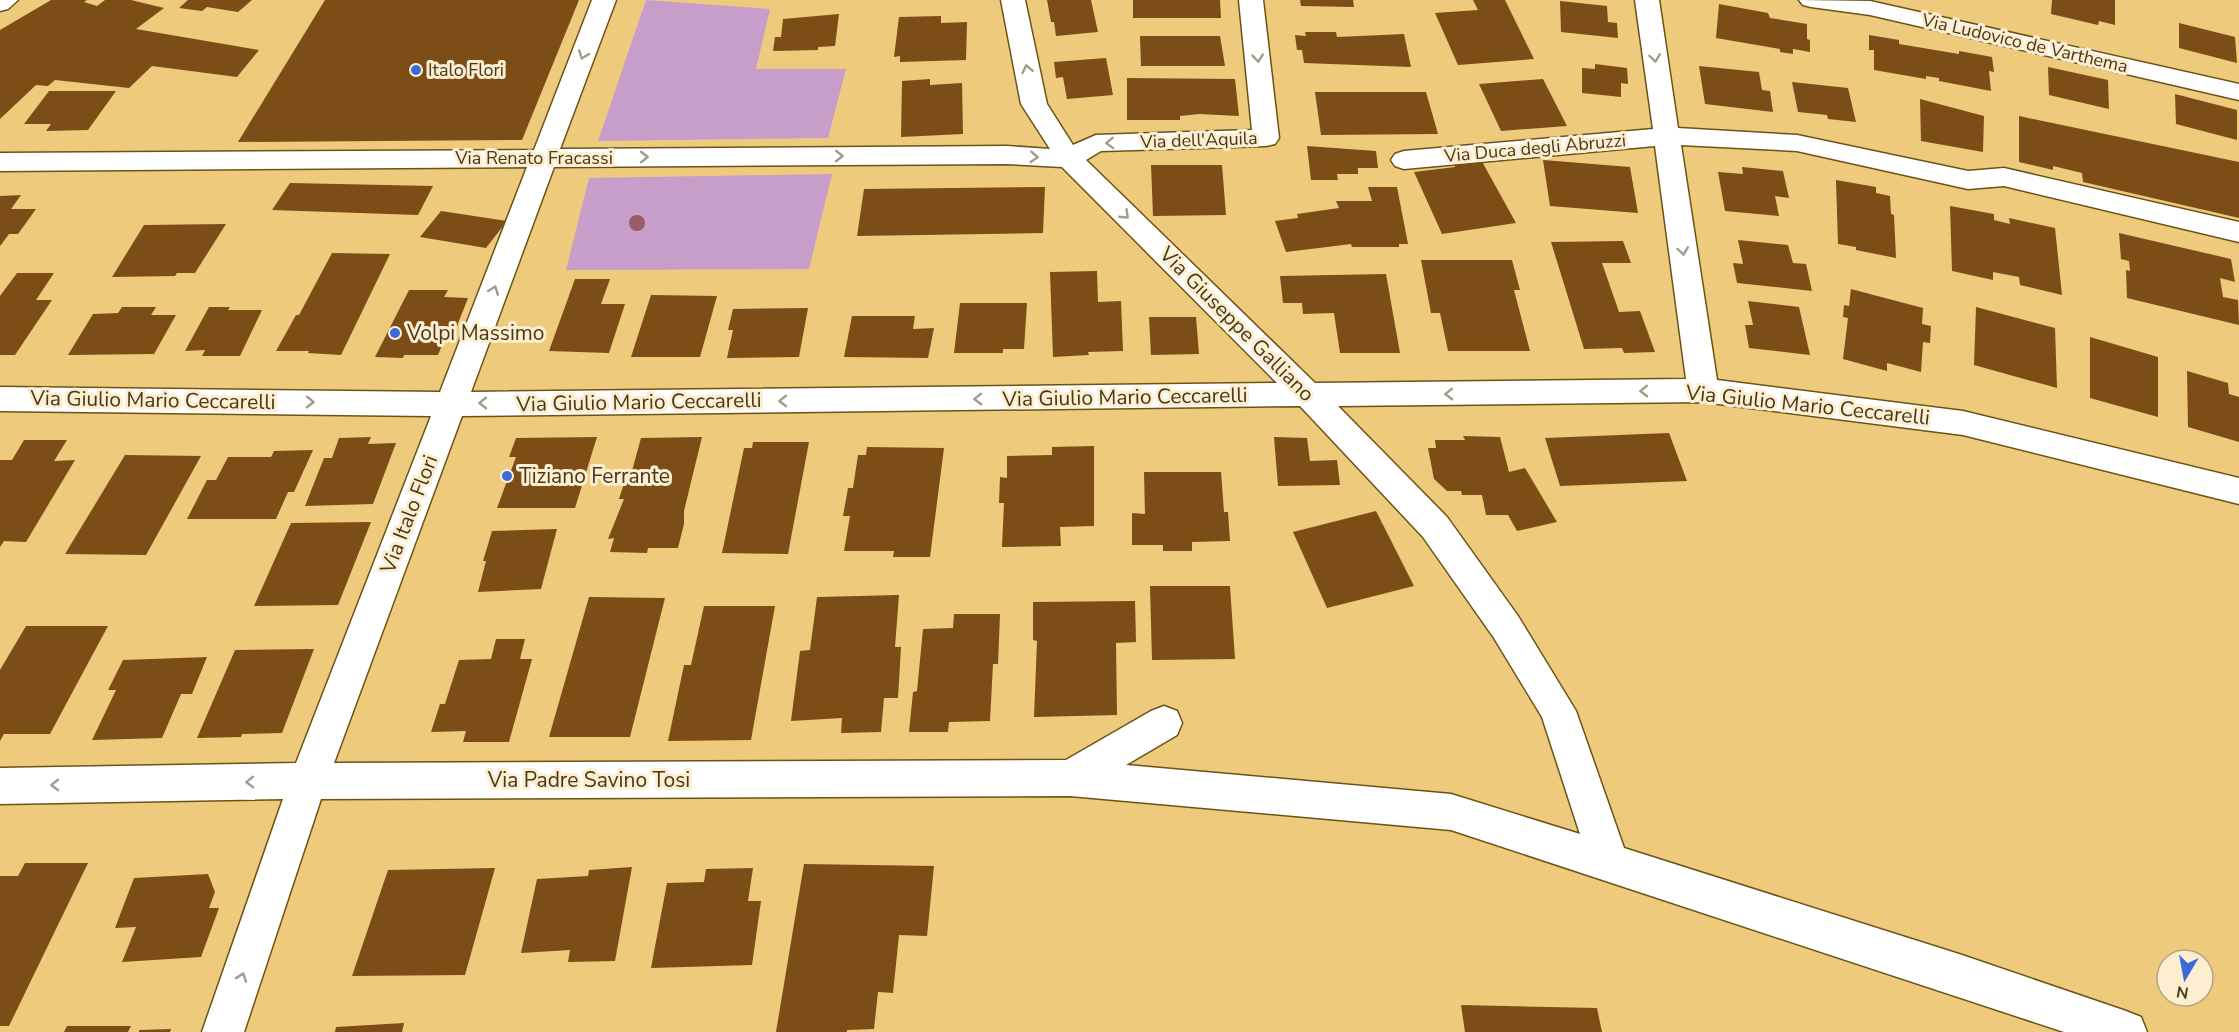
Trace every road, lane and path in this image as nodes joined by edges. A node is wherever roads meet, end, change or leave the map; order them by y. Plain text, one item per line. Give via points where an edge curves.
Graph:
1 (6, 0) edge
2 (604, 0) edge
3 (1013, 0) edge
4 (1251, 0) edge
5 (1647, 0) edge
6 (1811, 0) edge
7 (0, 3) edge
8 (2239, 92) edge
9 (1666, 136) junction
10 (544, 158) junction
11 (1069, 159) junction
12 (1404, 160) dead end
13 (0, 162) edge
14 (2239, 232) edge
15 (1703, 390) junction
16 (1309, 396) junction
17 (0, 399) edge
18 (451, 404) junction
19 (2239, 490) edge
20 (1164, 723) dead end
21 (1070, 778) junction
22 (308, 781) junction
23 (0, 786) edge
24 (1609, 863) junction
25 (224, 1032) edge
26 (2126, 1032) edge

1 - 7 street
2 -> 10 street, Via Italo Flori
11 -> 3 street, Via Giuseppe Galliano via 1034,104
4 -> 11 street, Via dell'Aquila via 1266,138 1096,143
5 -> 9 street
6 - 8 street, Via Ludovico de Varthema via 1870,8
9 - 12 street, Via Duca degli Abruzzi
9 - 14 street, Via Duca degli Abruzzi via 1797,143 1968,180 2004,177
9 -> 15 street
10 -> 11 street, Via Renato Fracassi via 1007,155
10 - 13 street, Via Renato Fracassi via 260,150
18 -> 10 street, Via Italo Flori
11 -> 16 street, Via Giuseppe Galliano
15 -> 16 street, Via Giulio Mario Ceccarelli
15 - 19 street, Via Giulio Mario Ceccarelli via 1964,423
16 -> 18 street, Via Giulio Mario Ceccarelli
16 - 24 street, Via Giuseppe Galliano via 1435,527 1506,627 1558,711
17 -> 18 street, Via Giulio Mario Ceccarelli
18 - 22 street, Via Italo Flori
20 - 21 street
21 - 22 street, Via Padre Savino Tosi
21 - 24 street, Via Padre Savino Tosi via 1451,812
22 -> 23 street, Via Padre Savino Tosi
25 -> 22 street, Via Italo Flori
24 - 26 street, Via Padre Savino Tosi

